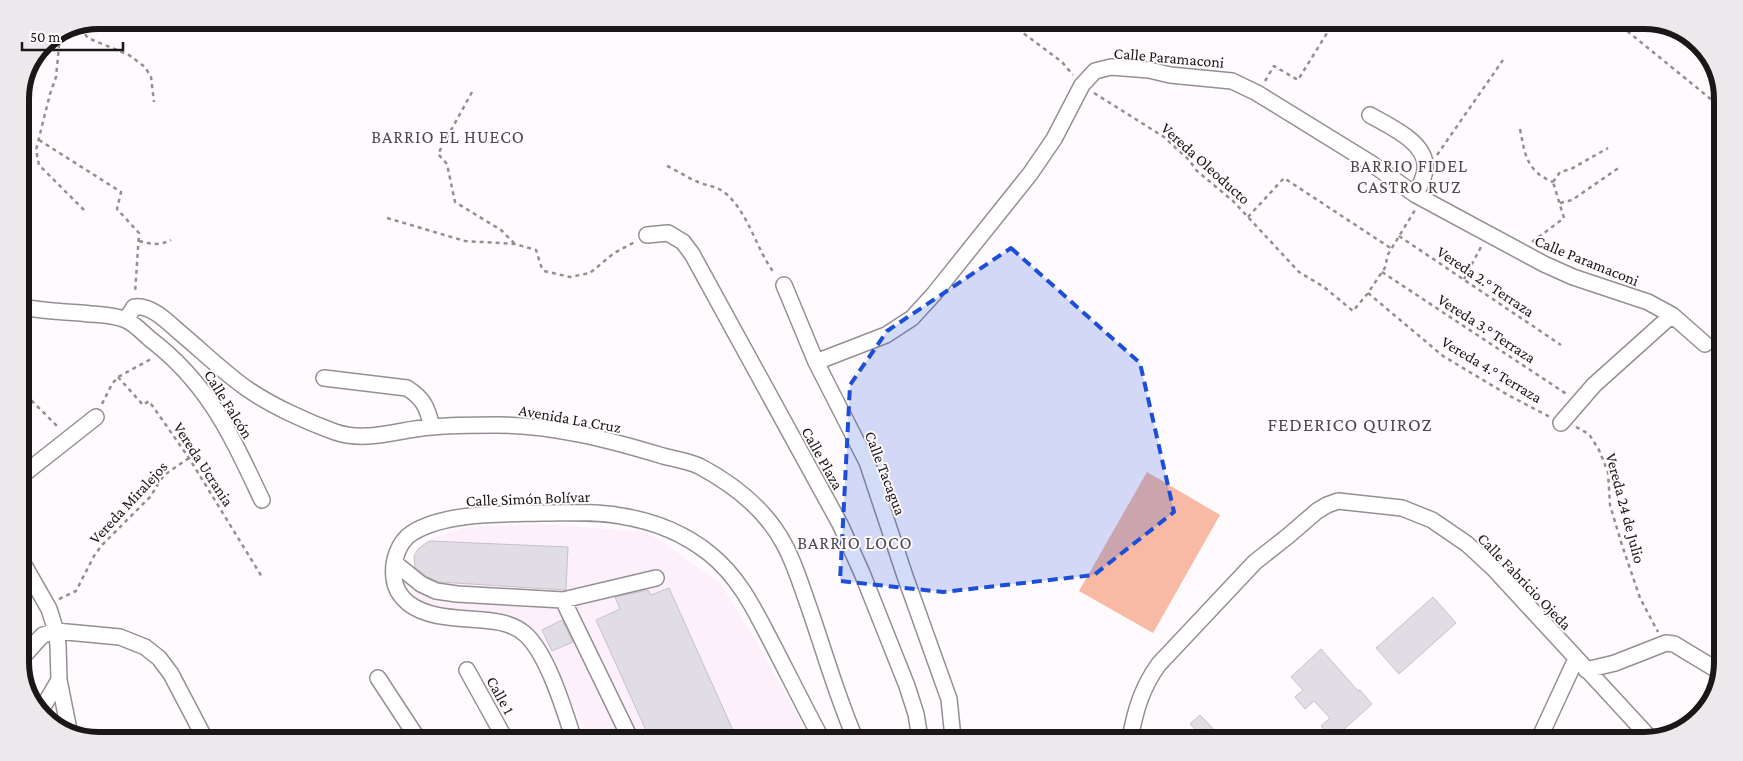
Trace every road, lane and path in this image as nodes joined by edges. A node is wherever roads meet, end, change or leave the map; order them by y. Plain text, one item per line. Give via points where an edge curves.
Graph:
1 (1018, 29) edge
2 (1330, 29) edge
3 (1625, 29) edge
4 (82, 31) edge
5 (59, 41) edge
6 (1503, 60) dead end
7 (1082, 85) junction
8 (472, 92) dead end
9 (1257, 93) junction
10 (154, 102) dead end
11 (1714, 102) edge
12 (1370, 115) dead end
13 (1520, 129) dead end
14 (39, 140) junction
15 (1608, 148) dead end
16 (667, 166) dead end
17 (1620, 167) dead end
18 (1425, 170) junction
19 (1553, 182) junction
20 (1419, 197) junction
21 (1560, 203) junction
22 (84, 210) dead end
23 (1248, 217) junction
24 (387, 218) dead end
25 (647, 235) joint
26 (1488, 235) junction
27 (1399, 236) junction
28 (170, 240) dead end
29 (139, 241) junction
30 (515, 244) junction
31 (1392, 249) junction
32 (1521, 252) junction
33 (1382, 272) junction
34 (1464, 279) junction
35 (784, 285) joint
36 (1368, 293) junction
37 (29, 308) edge
38 (130, 314) junction
39 (1672, 315) junction
40 (1705, 344) dead end
41 (1561, 345) dead end
42 (165, 351) junction
43 (816, 362) junction
44 (118, 377) junction
45 (324, 378) dead end
46 (29, 398) edge
47 (1579, 402) junction
48 (96, 417) joint
49 (1561, 423) junction
50 (432, 426) junction
51 (68, 438) junction
52 (189, 458) junction
53 (29, 470) edge
54 (262, 500) dead end
55 (395, 563) junction
56 (29, 573) edge
57 (262, 578) dead end
58 (656, 578) dead end
59 (563, 600) junction
60 (47, 604) junction
61 (49, 633) junction
62 (1666, 643) junction
63 (29, 652) edge
64 (1581, 664) junction
65 (1714, 668) edge
66 (467, 670) dead end
67 (378, 678) dead end
68 (59, 680) junction
69 (44, 705) edge
70 (68, 725) edge
71 (201, 732) edge
72 (413, 732) edge
73 (502, 732) edge
74 (571, 732) edge
75 (627, 732) edge
76 (818, 732) edge
77 (852, 732) edge
78 (919, 732) edge
79 (952, 732) edge
80 (1132, 732) edge
81 (1543, 732) edge
82 (1644, 732) edge

1 - 7 path, Vereda Oleoducto via 1062,62
2 - 9 path via 1298,80 1274,66
3 - 11 path
4 - 10 path via 88,38 129,55 145,67 151,77
5 - 14 path via 56,77
6 - 18 path
7 - 9 street, Calle Paramaconi via 1095,71 1111,67 1232,81
7 - 23 path, Vereda Oleoducto via 1164,137
7 - 43 street, Calle Paramaconi via 1054,139 1030,174 912,318 886,335
8 - 30 path via 438,154 447,164 455,202 501,230
9 - 20 street, Calle Paramaconi
12 - 18 street via 1418,146 1425,160
13 - 19 path via 1525,156 1541,177
14 - 22 path via 36,150 39,165
14 - 29 path via 121,192 117,209 139,233
15 - 19 path via 1560,172
16 - 35 path via 725,193 741,213 768,265
17 - 21 path via 1572,200
18 - 20 street
19 - 21 path
20 - 26 street, Calle Paramaconi
20 - 27 path
21 - 32 path via 1564,218
23 - 31 path via 1284,178
23 - 36 path, Vereda Oleoducto via 1299,272 1353,311
24 - 30 path via 465,241
25 - 30 path via 614,253 590,273 570,277 544,271 536,250
25 - 78 street, Calle Plaza via 668,233 683,242 737,333 840,524 907,686
26 - 32 street, Calle Paramaconi
26 - 34 path
27 - 31 path
27 - 34 path, Vereda 2.° Terraza
28 - 29 path via 154,245
29 - 38 path
31 - 33 path
32 - 39 street, Calle Paramaconi via 1566,274 1648,302
33 - 36 path
33 - 47 path, Vereda 3.° Terraza
34 - 41 path, Vereda 2.° Terraza
35 - 43 street, Calle Tacagua
36 - 49 path, Vereda 4.° Terraza via 1443,356
37 - 38 street, Avenida La Cruz via 104,315
38 - 42 street, Calle Falcón
38 - 50 street, Avenida La Cruz via 138,306 158,315 248,389 336,432 373,436
39 - 40 street, Calle Paramaconi
39 - 47 street
42 - 44 path
42 - 54 street, Calle Falcón via 195,380 212,403
43 - 79 street, Calle Tacagua via 867,462 949,699
44 - 48 path
44 - 52 path, Vereda Ucrania via 143,405 149,401
45 - 50 street via 407,388 419,396
46 - 51 path
47 - 49 street
48 - 51 street
49 - 62 path, Vereda 24 de Julio via 1589,434 1599,450 1608,472 1610,505 1640,598
50 - 77 street, Avenida La Cruz via 500,425 573,434 697,465 726,482 751,502 773,526 785,546 820,635
51 - 53 street
52 - 57 path, Vereda Ucrania
52 - 60 path, Vereda Miralejos via 164,475 150,497 102,545 76,590
55 - 59 street via 421,584 436,590
55 - 74 street, Calle Simón Bolívar via 394,578 400,596 417,610 440,617 506,624 526,635 538,649 552,678
55 - 76 street, Calle Simón Bolívar via 398,549 411,534 425,526 484,514 591,512 622,516 675,531 710,554 741,585
56 - 60 street
58 - 59 street
59 - 75 street
60 - 61 street
61 - 63 street
61 - 68 street via 58,645
61 - 71 street via 120,637 145,647 171,674
62 - 64 street via 1615,662
62 - 65 street via 1674,644
64 - 80 street, Calle Fabricio Ojeda via 1494,568 1448,530 1402,508 1338,501 1317,511 1255,562 1159,664 1138,702
64 - 81 street
64 - 82 street, Calle Fabricio Ojeda
66 - 73 street, Calle 1
67 - 72 street
68 - 69 street
68 - 70 street

